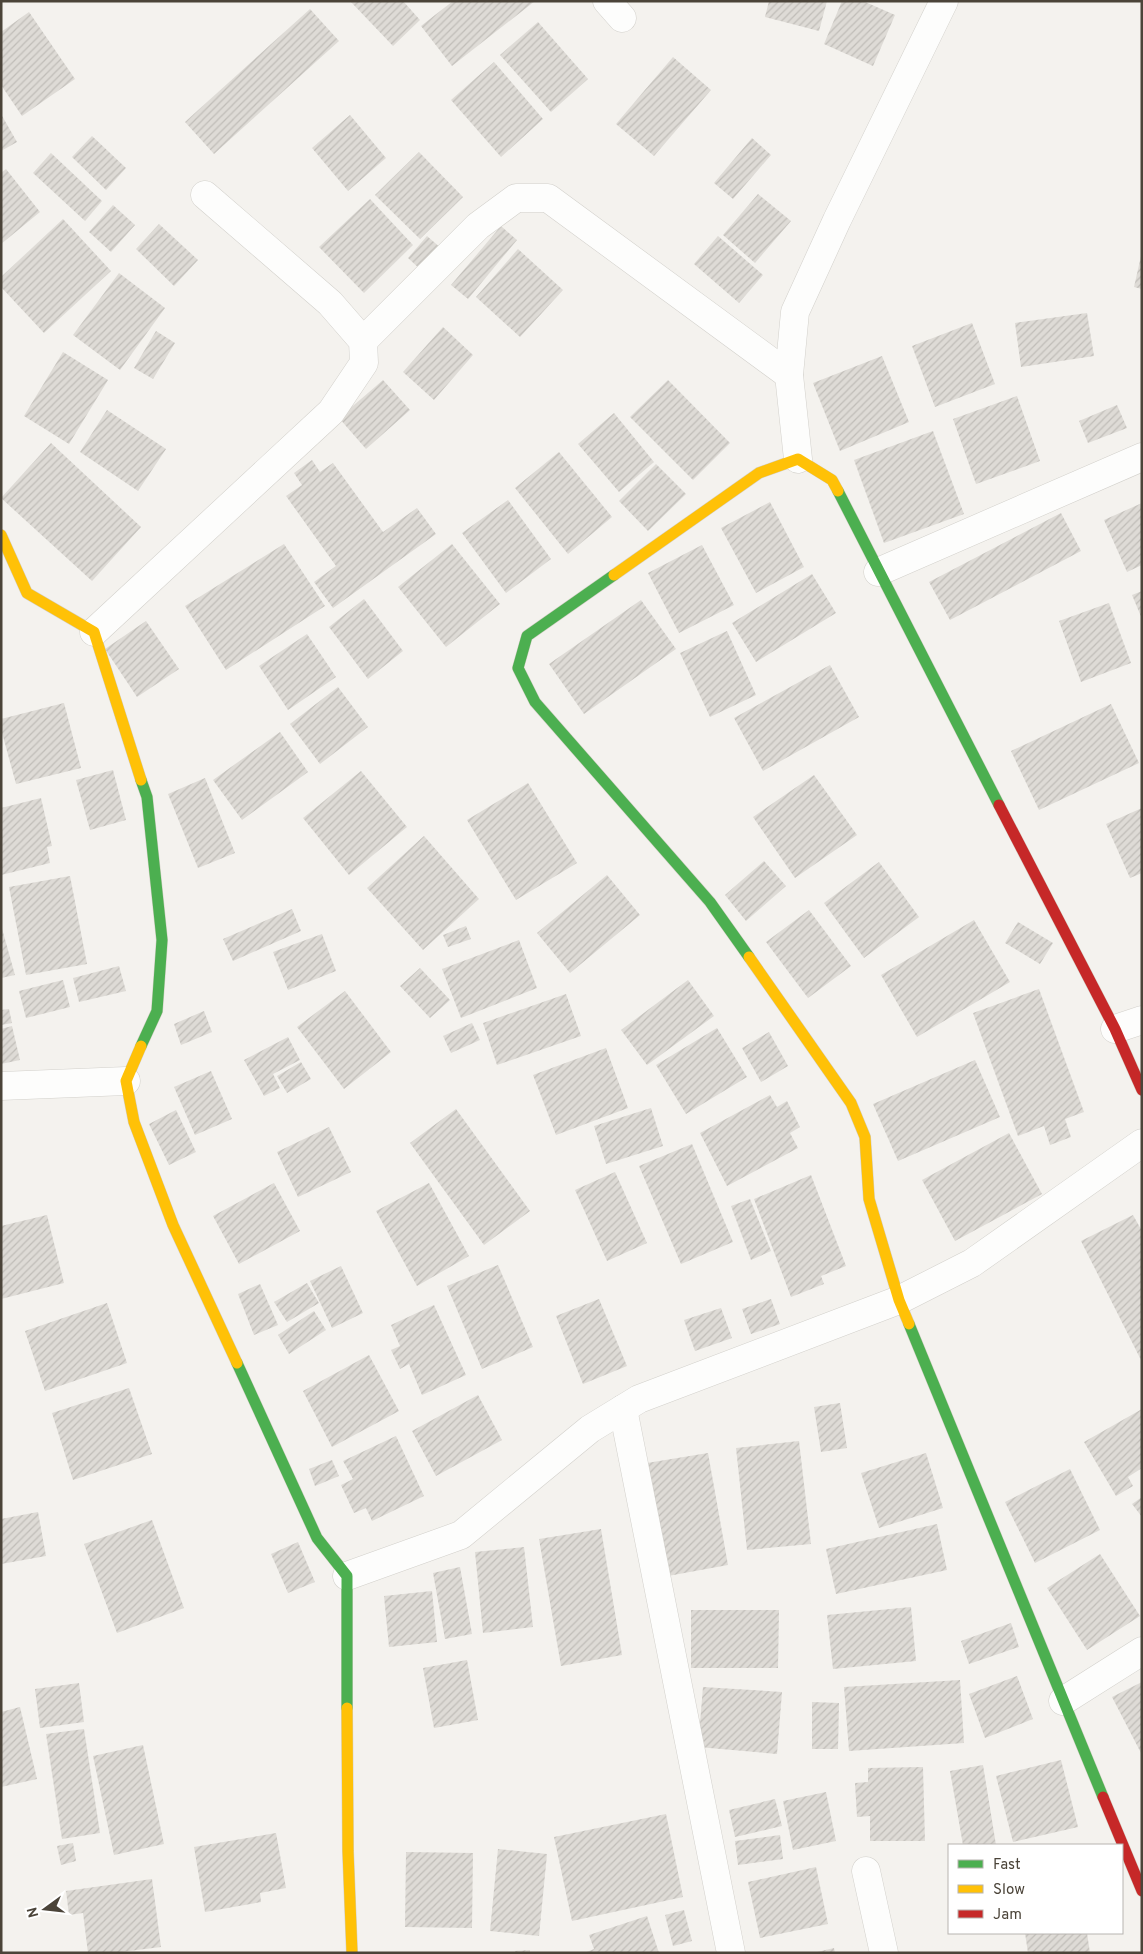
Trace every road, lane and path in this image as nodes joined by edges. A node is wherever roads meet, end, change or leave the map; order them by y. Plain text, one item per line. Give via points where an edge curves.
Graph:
1 (944, 1) edge
2 (205, 195) dead end
3 (363, 342) junction
4 (789, 375) junction
5 (1142, 457) edge
6 (798, 459) junction
7 (1, 535) edge
8 (878, 572) junction
9 (94, 632) junction
10 (1142, 1020) edge
11 (1116, 1029) junction
12 (126, 1081) junction
13 (1, 1086) edge
14 (1142, 1090) edge
15 (1142, 1143) edge
16 (899, 1300) junction
17 (623, 1409) junction
18 (347, 1576) junction
19 (1142, 1651) edge
20 (1063, 1701) junction
21 (1122, 1844) edge
22 (1123, 1845) edge
23 (866, 1871) dead end
24 (1142, 1891) edge
25 (352, 1953) edge
26 (731, 1953) edge
27 (884, 1953) edge

1 - 4 street via 795,312
2 - 3 street via 330,303
3 - 4 street via 478,226 516,198 548,198
3 - 9 street via 364,363 331,412
4 - 6 street
5 - 8 street
6 - 8 street via 832,480
6 - 16 street via 759,473 527,636 518,668 535,702 710,902 851,1103 865,1137 869,1200
7 - 9 street via 27,593
8 - 11 street
9 - 12 street via 146,797 162,940 157,1011
10 - 11 street
11 - 14 street
12 - 13 street
12 - 18 street via 134,1122 173,1225 318,1538
15 - 16 street via 972,1263
16 - 17 street via 639,1399
16 - 20 street
17 - 18 street via 590,1429 461,1535
17 - 26 street
18 - 25 street via 348,1851
19 - 20 street
20 - 21 street
22 - 24 street
23 - 27 street

